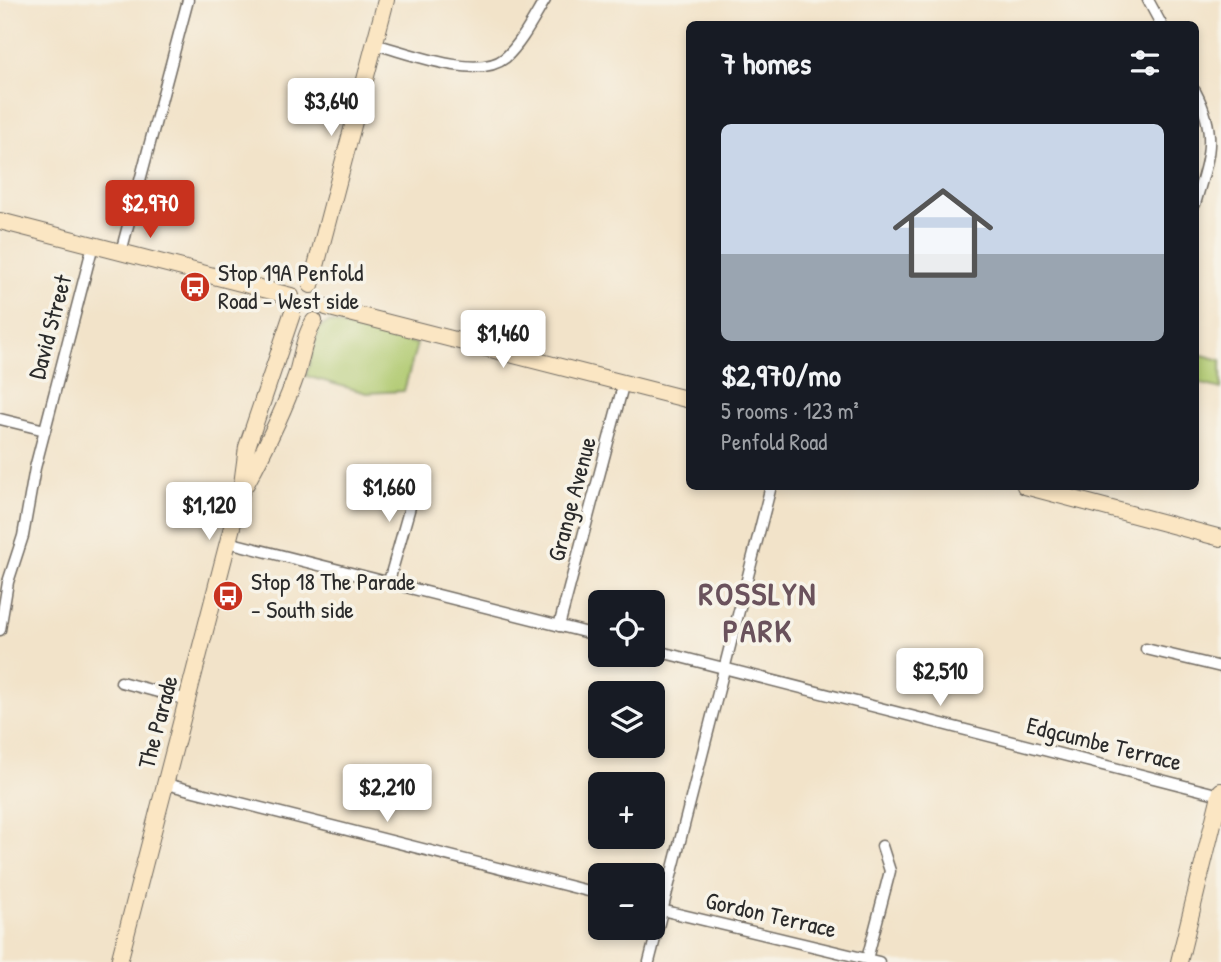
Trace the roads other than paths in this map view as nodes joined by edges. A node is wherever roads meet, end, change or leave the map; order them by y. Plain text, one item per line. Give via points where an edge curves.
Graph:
1 (188, 0) edge
2 (386, 0) edge
3 (545, 0) edge
4 (1148, 0) edge
5 (1159, 21) edge
6 (374, 44) junction
7 (1199, 98) edge
8 (1199, 189) edge
9 (0, 220) edge
10 (93, 245) junction
11 (121, 252) junction
12 (311, 285) junction
13 (290, 296) junction
14 (326, 307) junction
15 (292, 314) junction
16 (314, 321) junction
17 (624, 383) junction
18 (686, 399) edge
19 (0, 419) edge
20 (45, 430) junction
21 (419, 475) dead end
22 (770, 490) edge
23 (1041, 490) edge
24 (241, 492) junction
25 (1221, 538) edge
26 (228, 541) junction
27 (4, 581) edge
28 (389, 581) junction
29 (559, 626) junction
30 (0, 630) edge
31 (588, 633) edge
32 (1146, 649) dead end
33 (665, 653) edge
34 (1221, 667) edge
35 (725, 668) junction
36 (121, 682) dead end
37 (188, 700) junction
38 (166, 784) junction
39 (1220, 793) edge
40 (1218, 816) edge
41 (882, 846) dead end
42 (665, 881) edge
43 (588, 891) edge
44 (665, 911) edge
45 (652, 940) edge
46 (873, 960) edge
47 (119, 962) edge
48 (649, 962) edge
49 (1180, 962) edge

1 - 11 street
2 - 6 main road
3 - 6 street via 506,57 480,68
4 - 5 street
6 - 12 main road
7 - 8 street via 1211,144
9 - 10 main road
10 - 11 main road
10 - 20 street, David Street
11 - 13 main road
12 - 13 main road via 299,287
12 - 14 main road via 325,295
13 - 15 main road
14 - 16 main road
14 - 17 main road
15 - 16 main road via 302,321
15 - 24 main road, The Parade via 247,447
16 - 24 main road, The Parade via 287,397
17 - 18 main road
17 - 29 street, Grange Avenue
19 - 20 street
20 - 27 street, David Street via 23,536
21 - 28 street
22 - 35 street
23 - 25 main road
24 - 26 main road, The Parade
26 - 28 street
26 - 37 main road, The Parade
27 - 30 street, David Street
28 - 29 street
29 - 31 street
32 - 34 street
33 - 35 street, Edgcumbe Terrace
35 - 39 street, Edgcumbe Terrace
35 - 42 street
36 - 37 street
37 - 38 main road, The Parade
38 - 43 street
38 - 47 main road, The Parade
39 - 40 main road
40 - 49 main road
41 - 46 street via 890,871
44 - 46 street, Gordon Terrace
45 - 48 street

